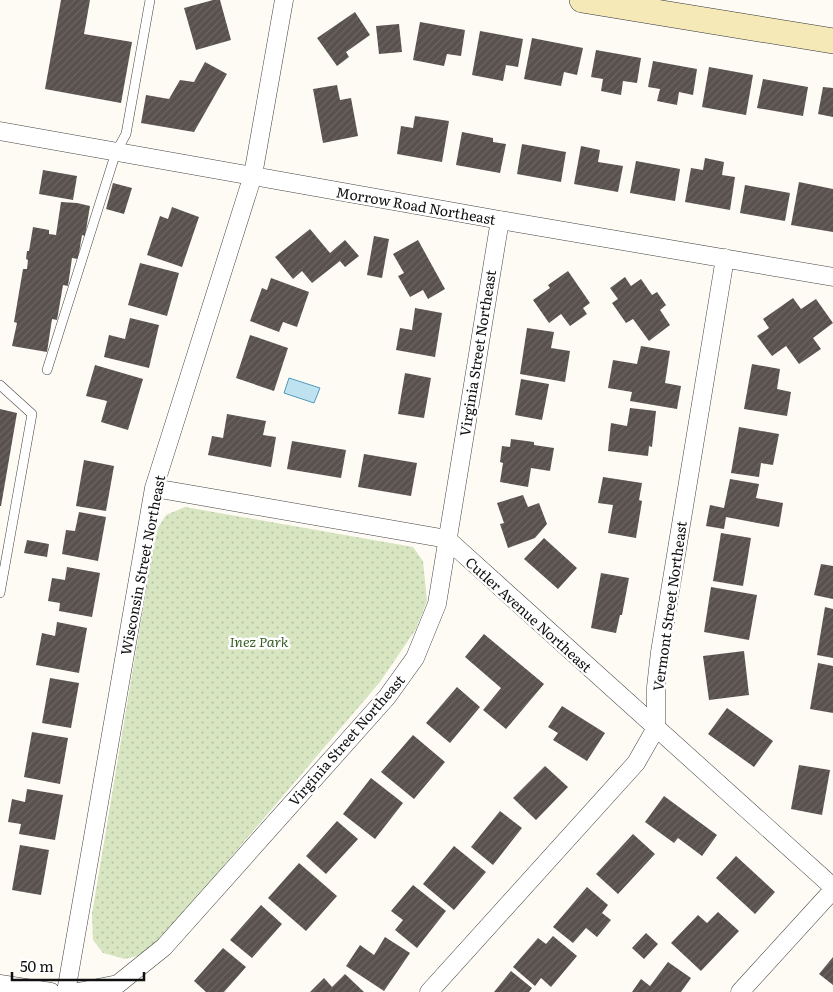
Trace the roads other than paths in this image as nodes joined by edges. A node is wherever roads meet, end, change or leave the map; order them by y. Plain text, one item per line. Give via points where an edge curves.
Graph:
1 (150, 0) edge
2 (284, 0) edge
3 (582, 0) edge
4 (673, 7) edge
5 (833, 41) edge
6 (0, 131) edge
7 (116, 152) junction
8 (253, 175) junction
9 (500, 220) junction
10 (724, 258) junction
11 (833, 276) edge
12 (47, 370) dead end
13 (0, 385) edge
14 (154, 488) junction
15 (447, 539) junction
16 (0, 593) edge
17 (656, 728) junction
18 (833, 889) edge
19 (0, 984) edge
20 (51, 992) edge
21 (66, 992) edge
22 (78, 992) edge
23 (429, 992) edge
24 (740, 992) edge

1 - 7 lane via 126,134
2 - 8 street, Wisconsin Street Northeast
3 - 4 street
4 - 5 street
6 - 7 street, Morrow Road Northeast
7 - 8 street, Morrow Road Northeast
7 - 12 lane
8 - 9 street, Morrow Road Northeast
8 - 14 street, Wisconsin Street Northeast
9 - 10 street, Morrow Road Northeast
9 - 15 street, Virginia Street Northeast
10 - 11 street, Morrow Road Northeast
10 - 17 street, Vermont Street Northeast via 660,652
13 - 16 lane via 32,414
14 - 15 street
14 - 21 street, Wisconsin Street Northeast
15 - 17 street, Cutler Avenue Northeast
15 - 22 street, Virginia Street Northeast via 437,604 415,658 387,697 164,947 118,984
17 - 18 street, Cutler Avenue Northeast
17 - 23 street, Vermont Street Northeast via 636,764
18 - 24 street
19 - 20 street

